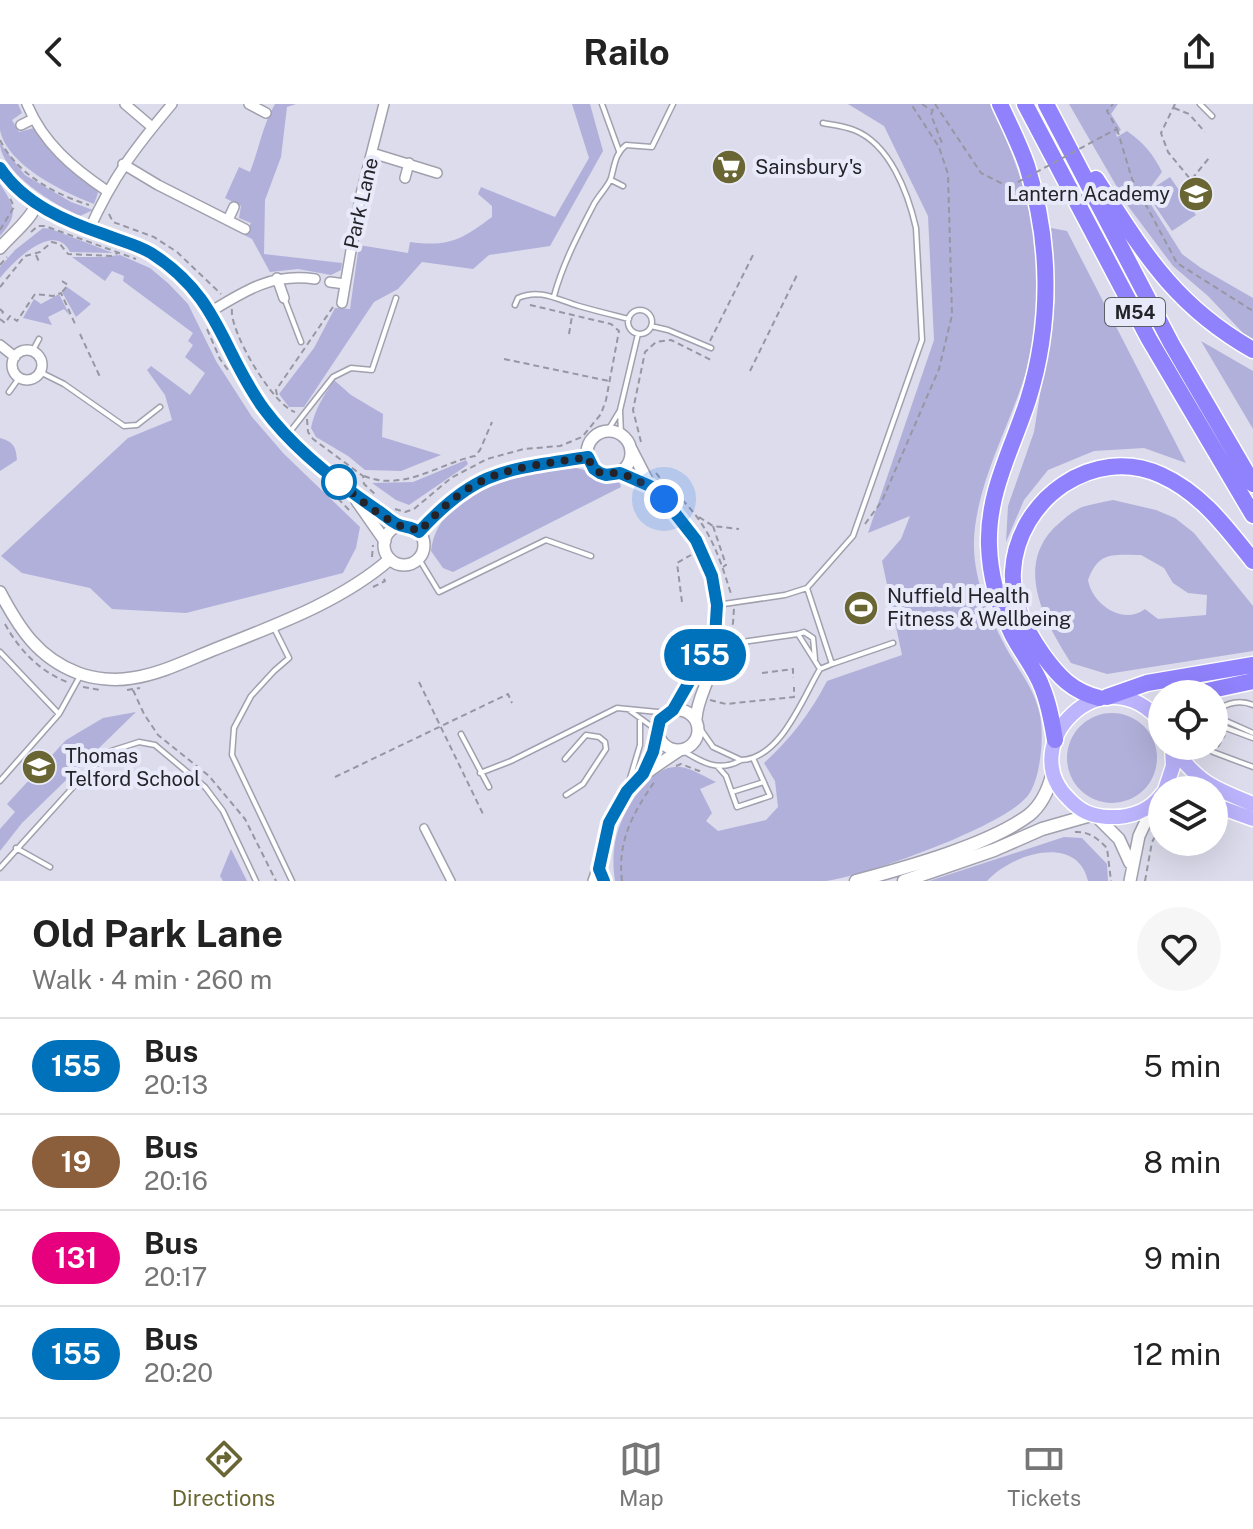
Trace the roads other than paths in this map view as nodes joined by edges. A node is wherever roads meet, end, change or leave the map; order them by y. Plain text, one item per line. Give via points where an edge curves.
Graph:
1 (27, 104) edge
2 (125, 104) edge
3 (172, 104) edge
4 (249, 104) edge
5 (384, 104) edge
6 (602, 104) edge
7 (673, 104) edge
8 (1000, 104) edge
9 (1025, 104) edge
10 (1046, 104) edge
11 (1200, 104) edge
12 (266, 113) dead end
13 (1212, 116) dead end
14 (33, 119) junction
15 (823, 123) dead end
16 (21, 125) dead end
17 (152, 127) junction
18 (1061, 133) junction
19 (619, 151) junction
20 (372, 153) junction
21 (409, 163) junction
22 (123, 164) junction
23 (0, 168) edge
24 (437, 173) dead end
25 (405, 178) dead end
26 (611, 180) junction
27 (623, 186) dead end
28 (107, 191) junction
29 (36, 203) junction
30 (234, 207) dead end
31 (228, 220) junction
32 (245, 229) dead end
33 (89, 230) junction
34 (4, 251) edge
35 (277, 278) junction
36 (315, 279) dead end
37 (330, 282) dead end
38 (345, 284) junction
39 (554, 296) junction
40 (284, 298) joint
41 (396, 298) dead end
42 (342, 303) dead end
43 (516, 304) road end
44 (207, 316) junction
45 (629, 319) junction
46 (651, 326) junction
47 (638, 334) junction
48 (39, 339) dead end
49 (301, 342) dead end
50 (0, 345) edge
51 (710, 345) road end
52 (1253, 350) edge
53 (32, 352) junction
54 (15, 357) junction
55 (40, 372) junction
56 (19, 378) junction
57 (9, 392) dead end
58 (160, 407) dead end
59 (620, 410) junction
60 (607, 432) junction
61 (287, 435) junction
62 (621, 435) junction
63 (636, 446) junction
64 (588, 457) junction
65 (620, 473) junction
66 (1253, 484) edge
67 (650, 486) junction
68 (352, 494) junction
69 (1253, 515) edge
70 (399, 526) junction
71 (419, 532) junction
72 (379, 539) junction
73 (591, 556) dead end
74 (390, 559) junction
75 (419, 559) junction
76 (1253, 561) edge
77 (807, 588) junction
78 (0, 592) edge
79 (717, 605) junction
80 (273, 626) junction
81 (798, 634) junction
82 (715, 637) junction
83 (893, 643) dead end
84 (0, 652) edge
85 (742, 658) dead end
86 (815, 661) junction
87 (832, 664) junction
88 (1253, 665) edge
89 (820, 669) junction
90 (80, 674) junction
91 (1253, 681) edge
92 (1228, 686) edge
93 (1103, 698) junction
94 (1253, 705) edge
95 (627, 708) junction
96 (1148, 710) edge
97 (670, 712) junction
98 (59, 714) junction
99 (640, 720) junction
100 (698, 723) junction
101 (1228, 729) edge
102 (658, 733) junction
103 (461, 734) dead end
104 (1253, 736) edge
105 (1055, 740) junction
106 (681, 750) junction
107 (753, 758) junction
108 (1228, 758) edge
109 (565, 759) dead end
110 (741, 760) junction
111 (1182, 760) edge
112 (718, 767) junction
113 (1253, 767) edge
114 (1053, 772) junction
115 (480, 773) junction
116 (643, 774) junction
117 (0, 781) edge
118 (764, 782) junction
119 (489, 787) dead end
120 (627, 791) junction
121 (732, 792) junction
122 (566, 795) dead end
123 (1253, 804) edge
124 (1148, 805) edge
125 (1228, 810) edge
126 (1094, 816) junction
127 (1253, 819) edge
128 (1148, 820) edge
129 (424, 828) dead end
130 (16, 848) junction
131 (50, 867) dead end
132 (0, 868) edge
133 (1131, 868) junction
134 (599, 869) junction
135 (256, 881) edge
136 (292, 881) edge
137 (451, 881) edge
138 (594, 881) edge
139 (604, 881) edge
140 (856, 881) edge
141 (904, 881) edge
142 (1130, 881) edge

1 - 14 street
2 - 17 street
3 - 17 street
4 - 12 street
5 - 20 street, Park Lane
6 - 19 lane
7 - 19 lane via 652,147 626,145
8 - 105 highway via 1026,164 1041,222 1047,280 1039,359 995,487 989,547 1002,611 1041,683
9 - 69 highway, M54 via 1149,339
10 - 18 highway, M54
11 - 13 lane
14 - 16 street
14 - 28 street via 59,155
15 - 77 lane via 856,130 879,146 892,166 916,228 923,328 853,536
17 - 22 street
18 - 52 highway, M54 via 1160,274 1219,330
18 - 66 highway, M54 via 1171,343
19 - 26 lane
20 - 21 street
20 - 38 street, Park Lane
21 - 24 street
21 - 25 street
22 - 28 street
22 - 31 street
23 - 29 street
26 - 27 lane
26 - 39 lane via 578,236
28 - 33 street
29 - 33 street
29 - 34 street via 24,212 24,230
30 - 31 street
31 - 32 street
33 - 44 street via 148,251 177,272 200,295
35 - 36 street
35 - 40 street
35 - 44 street
37 - 38 street
38 - 42 street, Park Lane
39 - 43 lane via 527,294
39 - 45 lane
40 - 49 lane
41 - 61 lane via 372,370 351,368 333,377
44 - 61 street via 264,409
45 - 46 lane via 644,311
45 - 47 lane via 629,327
46 - 47 lane
46 - 51 lane
47 - 59 lane
48 - 53 lane
50 - 54 street
53 - 54 street
53 - 55 street via 40,358
54 - 56 street via 13,370
55 - 56 street via 31,380
55 - 58 lane via 124,426 137,425
56 - 57 lane
59 - 60 lane
59 - 62 lane
60 - 62 street
60 - 64 street via 590,443
61 - 68 street
62 - 63 street
63 - 65 street
63 - 67 street
64 - 65 street via 600,473
64 - 71 street via 519,467 475,482
65 - 67 street
67 - 79 street via 685,523 702,553
68 - 70 street
68 - 72 street
70 - 71 street
70 - 72 street
71 - 75 street via 424,542
72 - 74 street
73 - 75 lane via 546,540 439,592
74 - 75 street via 408,564
74 - 80 street via 334,597
76 - 93 highway via 1198,497 1158,473 1116,466 1077,477 1051,493 1024,526 1015,554 1015,596 1034,642 1053,669 1074,689
77 - 79 lane
77 - 87 lane
78 - 90 street via 35,647
79 - 82 street
80 - 90 street via 131,679
80 - 136 lane via 289,658 251,696 234,728 232,755
81 - 85 lane via 742,642
81 - 86 lane
81 - 86 lane via 813,638
82 - 97 street
82 - 100 street
83 - 87 lane
84 - 98 lane
86 - 89 lane
87 - 89 lane
88 - 93 highway via 1147,683
89 - 107 lane via 786,729
90 - 98 lane
91 - 92 highway
93 - 96 main road via 1121,697
93 - 105 main road via 1076,709
94 - 104 lane via 1243,701 1222,706 1217,717
95 - 97 lane
95 - 99 lane
95 - 115 lane via 607,712
97 - 100 street via 686,711
97 - 102 street via 660,720
98 - 117 lane
99 - 102 lane
99 - 120 lane via 640,745
100 - 106 street via 695,742
100 - 110 lane via 713,747
101 - 104 lane
102 - 106 street via 669,748
102 - 116 street
103 - 115 lane
105 - 114 main road
106 - 112 lane
106 - 116 street
107 - 110 lane
107 - 118 lane
108 - 113 lane
109 - 122 lane via 586,735 605,742 606,749 583,784
110 - 112 lane
111 - 123 main road via 1203,782
112 - 121 lane
114 - 126 main road via 1064,795
114 - 140 main road via 1044,797 1029,814 988,837
115 - 119 lane
116 - 120 street
118 - 121 lane
118 - 121 lane via 770,796 737,807
120 - 134 street via 609,823
124 - 126 main road via 1129,816
125 - 127 main road
126 - 133 street via 1119,839
126 - 141 main road via 1042,829
128 - 133 street
129 - 137 street
130 - 131 lane
130 - 132 lane
130 - 135 lane via 111,751 139,742 155,745 205,787 223,811
133 - 142 street
134 - 138 street
134 - 139 street

